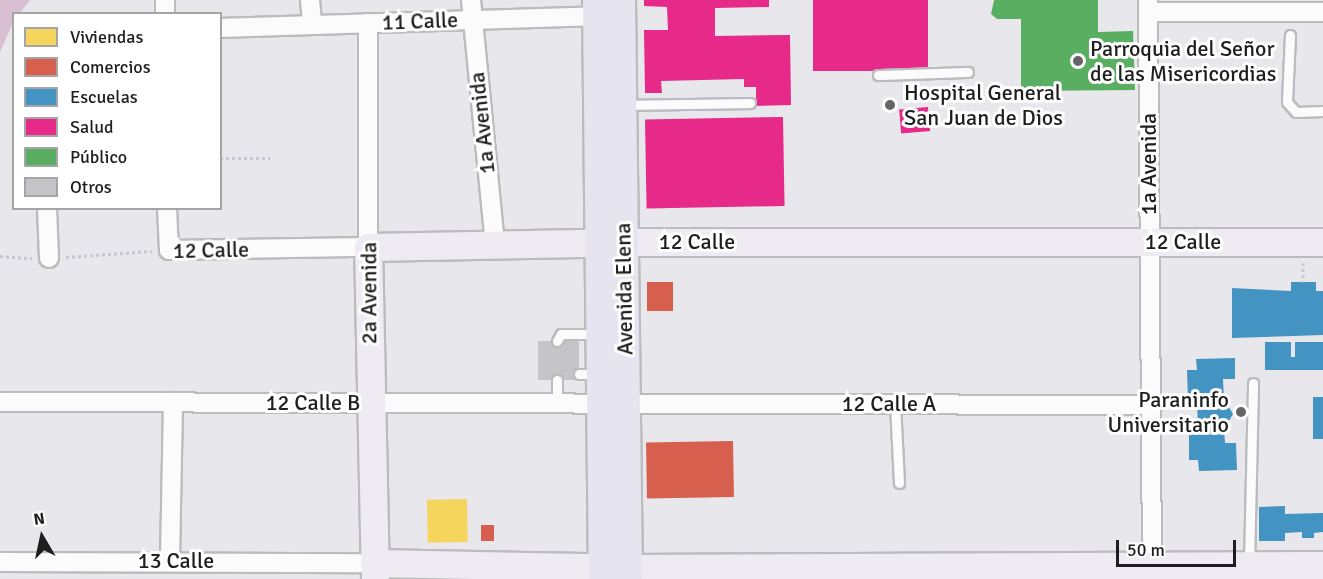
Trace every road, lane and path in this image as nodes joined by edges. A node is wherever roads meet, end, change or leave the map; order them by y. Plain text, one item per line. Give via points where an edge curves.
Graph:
1 (310, 0) edge
2 (471, 0) edge
3 (1148, 6) edge
4 (609, 8) edge
5 (1323, 12) edge
6 (472, 19) junction
7 (368, 23) junction
8 (312, 25) junction
9 (222, 28) edge
10 (1290, 35) dead end
11 (969, 72) dead end
12 (878, 75) dead end
13 (750, 103) dead end
14 (621, 105) junction
15 (1323, 111) edge
16 (222, 158) edge
17 (270, 158) dead end
18 (47, 210) edge
19 (167, 210) edge
20 (1149, 242) junction
21 (1323, 242) edge
22 (612, 244) junction
23 (495, 246) junction
24 (368, 247) junction
25 (169, 250) junction
26 (0, 256) edge
27 (49, 258) junction
28 (602, 333) junction
29 (557, 341) dead end
30 (557, 380) dead end
31 (1253, 383) dead end
32 (602, 389) junction
33 (0, 402) edge
34 (173, 402) junction
35 (369, 403) junction
36 (557, 403) junction
37 (895, 404) junction
38 (1152, 405) junction
39 (899, 483) dead end
40 (170, 560) junction
41 (0, 561) edge
42 (1249, 565) junction
43 (1323, 565) edge
44 (375, 571) edge
45 (410, 572) edge
46 (1152, 572) edge
47 (615, 573) edge
48 (940, 573) edge

1 - 8 street
2 - 6 street, 1a Avenida
3 - 5 street
3 - 20 street, 1a Avenida
4 - 6 street, 11 Calle
4 - 14 main road, Avenida Elena
4 - 22 main road, Avenida Elena
6 - 7 street, 11 Calle
6 - 23 street, 1a Avenida
7 - 8 street, 11 Calle
7 - 24 street, 2a Avenida
8 - 9 street, 11 Calle
10 - 15 lane via 1287,102 1296,112
11 - 12 lane
13 - 14 lane
14 - 22 main road, Avenida Elena
16 - 17 path
18 - 27 street
19 - 25 street
20 - 21 street, 12 Calle
20 - 22 street, 12 Calle
20 - 38 street, 1a Avenida
22 - 23 street, 12 Calle
22 - 28 main road, Avenida Elena
22 - 32 main road, Avenida Elena
23 - 24 street, 12 Calle
24 - 25 street, 12 Calle
24 - 35 street, 2a Avenida
25 - 27 path, 12 Calle
26 - 27 path, 12 Calle
28 - 29 lane via 561,334
28 - 32 main road, Avenida Elena
30 - 36 lane
31 - 42 lane
32 - 36 street, 12 Calle B
32 - 37 street, 12 Calle A
32 - 47 main road, Avenida Elena
33 - 34 street, 12 Calle B
34 - 35 street, 12 Calle B
34 - 40 street
35 - 36 street, 12 Calle B
35 - 44 street, 2a Avenida
37 - 38 street, 12 Calle A
37 - 39 lane
38 - 46 street, 1a Avenida
40 - 41 street, 13 Calle
40 - 44 street, 13 Calle
42 - 43 street, 13 Calle
42 - 46 street, 13 Calle
44 - 45 street, 13 Calle
45 - 47 street, 13 Calle
46 - 48 street, 13 Calle
47 - 48 street, 13 Calle

